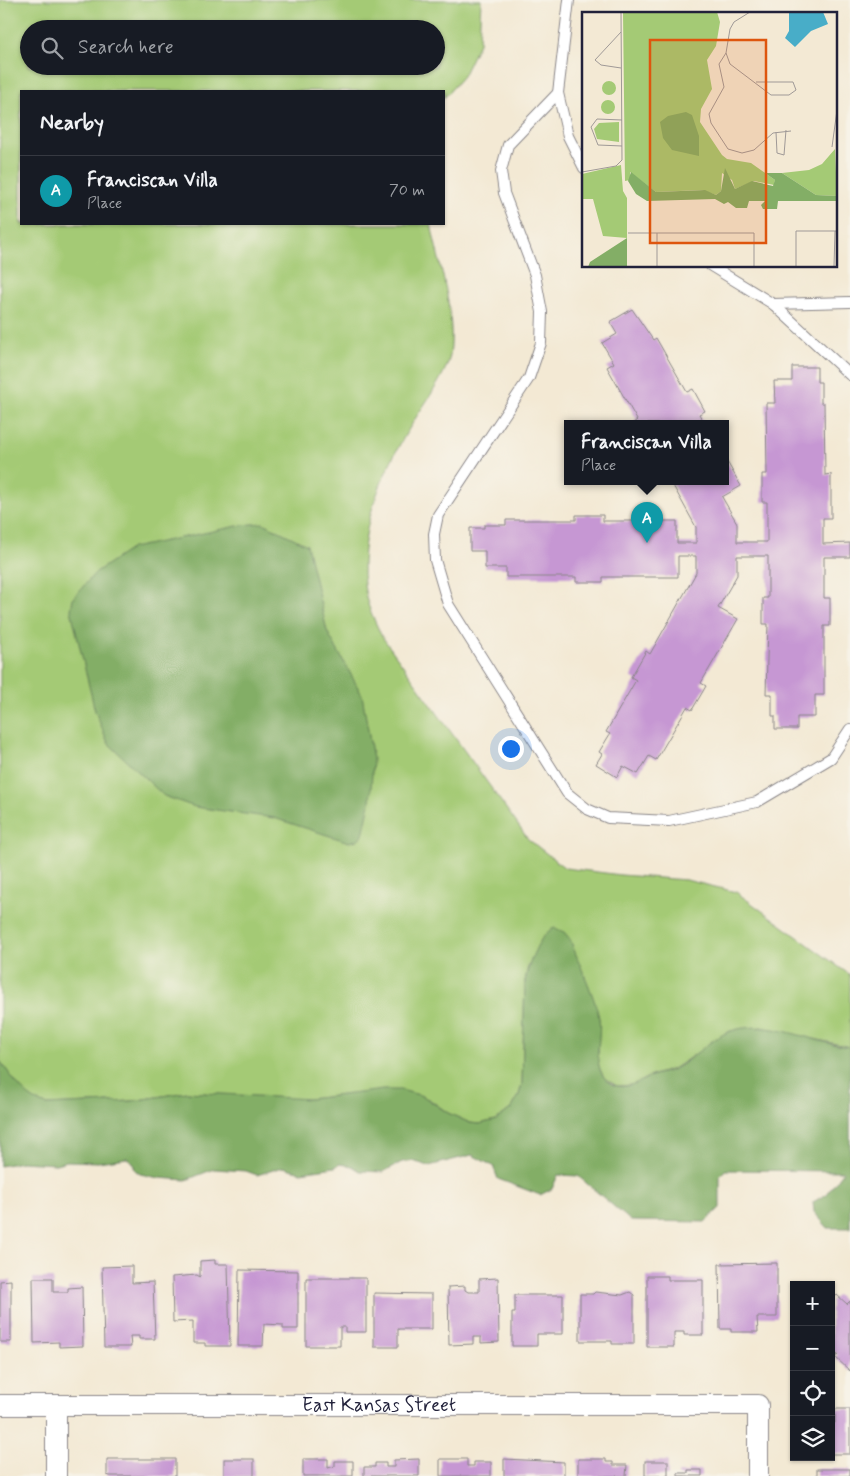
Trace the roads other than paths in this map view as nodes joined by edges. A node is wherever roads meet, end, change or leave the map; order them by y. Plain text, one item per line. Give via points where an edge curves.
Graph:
1 (569, 0) edge
2 (558, 93) junction
3 (582, 164) edge
4 (714, 268) edge
5 (850, 302) edge
6 (772, 304) junction
7 (850, 375) edge
8 (850, 729) edge
9 (0, 1405) edge
10 (56, 1405) junction
11 (56, 1476) edge
12 (758, 1476) edge

1 - 2 lane
2 - 3 lane via 568,136
2 - 8 lane via 508,145 502,160 504,194 535,275 542,312 541,343 529,378 438,515 434,534 435,560 448,604 567,793 587,810 608,818 669,822 757,802 831,758
4 - 6 lane
5 - 6 lane
6 - 7 lane
9 - 10 street, East Kansas Street
10 - 11 street
10 - 12 street, East Kansas Street via 758,1405

